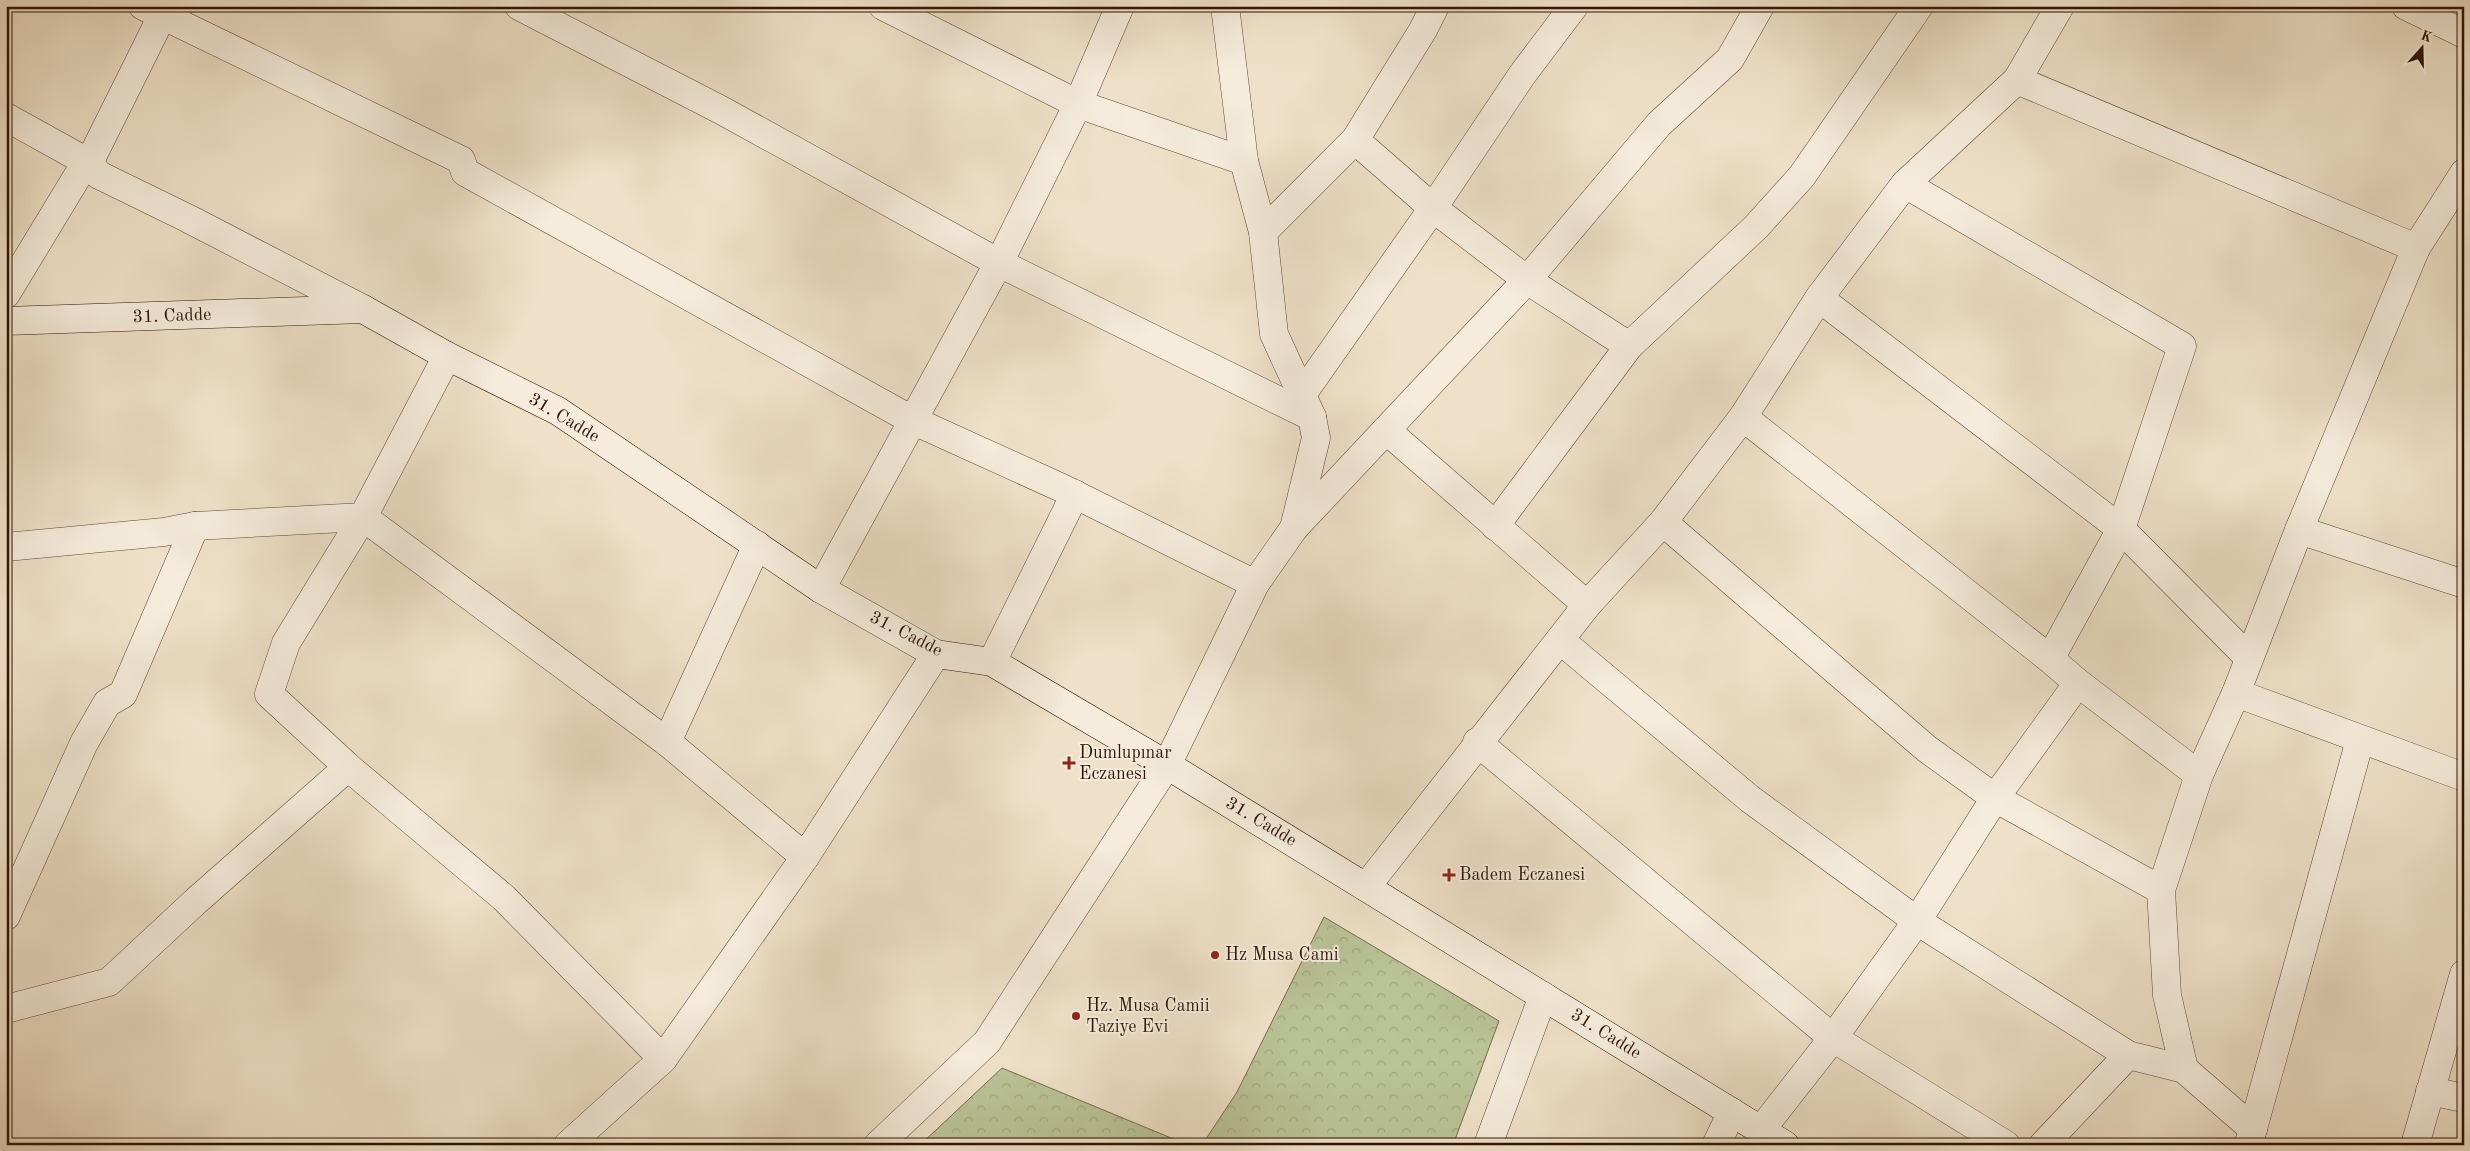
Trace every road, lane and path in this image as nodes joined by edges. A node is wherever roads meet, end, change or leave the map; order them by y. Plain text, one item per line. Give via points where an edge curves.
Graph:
1 (519, 6) edge
2 (883, 6) edge
3 (1120, 6) edge
4 (1435, 6) edge
5 (1574, 6) edge
6 (1760, 6) edge
7 (1919, 6) edge
8 (2060, 6) edge
9 (2406, 6) edge
10 (1231, 9) edge
11 (157, 10) edge
12 (2464, 34) edge
13 (2017, 80) junction
14 (1078, 104) junction
15 (6, 117) edge
16 (1355, 140) junction
17 (1244, 161) junction
18 (89, 163) junction
19 (2464, 173) edge
20 (1905, 184) junction
21 (1434, 208) junction
22 (1263, 232) junction
23 (2416, 248) junction
24 (999, 263) junction
25 (1527, 280) junction
26 (6, 294) edge
27 (1819, 298) junction
28 (363, 309) junction
29 (6, 321) edge
30 (1629, 346) junction
31 (447, 356) junction
32 (1306, 406) junction
33 (1743, 417) junction
34 (912, 420) junction
35 (1386, 430) junction
36 (1074, 494) junction
37 (363, 517) junction
38 (1663, 522) junction
39 (195, 526) junction
40 (1495, 526) junction
41 (1294, 528) junction
42 (2121, 529) junction
43 (2299, 530) junction
44 (757, 545) junction
45 (6, 547) edge
46 (1255, 584) junction
47 (2464, 584) edge
48 (821, 589) junction
49 (1587, 605) junction
50 (1560, 640) junction
51 (936, 654) junction
52 (2249, 658) junction
53 (2050, 659) junction
54 (992, 662) junction
55 (2078, 683) junction
56 (2236, 693) junction
57 (2360, 740) junction
58 (667, 742) junction
59 (1478, 742) junction
60 (1167, 765) junction
61 (348, 767) junction
62 (2199, 775) junction
63 (2464, 778) edge
64 (1995, 798) junction
65 (806, 857) junction
66 (1366, 887) junction
67 (2161, 890) junction
68 (6, 916) edge
69 (1917, 921) junction
70 (2464, 974) edge
71 (1543, 996) junction
72 (6, 1009) edge
73 (1833, 1038) junction
74 (2128, 1055) junction
75 (663, 1059) junction
76 (2184, 1069) junction
77 (2430, 1091) junction
78 (2464, 1098) edge
79 (1732, 1112) junction
80 (1761, 1130) junction
81 (2251, 1137) edge
82 (568, 1145) edge
83 (878, 1145) edge
84 (1488, 1145) edge
85 (1716, 1145) edge
86 (1785, 1145) edge
87 (2006, 1145) edge
88 (2043, 1145) edge
89 (2415, 1145) edge

1 - 24 street via 721,110
2 - 14 street
3 - 14 street
4 - 16 street
5 - 21 street via 1522,75
6 - 25 street via 1730,59 1659,124
7 - 30 street via 1802,176 1756,227
8 - 13 street
9 - 12 street
10 - 17 street
11 - 18 street
11 - 34 street via 461,160 465,172
13 - 20 street
13 - 23 street
14 - 17 street
14 - 24 street
15 - 18 street
16 - 21 street
16 - 22 street
17 - 22 street
18 - 26 street via 80,172
18 - 28 street via 99,175
19 - 23 street
20 - 27 street
20 - 42 street via 2182,346
21 - 25 street
21 - 32 street
22 - 32 street via 1274,334
23 - 43 street
24 - 32 street
24 - 34 street
25 - 30 street
25 - 35 street
27 - 33 street
27 - 42 street
28 - 29 street, 31. Cadde
28 - 31 street, 31. Cadde
30 - 40 street
31 - 37 street
31 - 44 street, 31. Cadde via 558,411
32 - 41 street via 1316,438
33 - 38 street
33 - 53 street
34 - 36 street
34 - 48 street
35 - 40 street
35 - 41 street
36 - 46 street
36 - 54 street
37 - 39 street
37 - 58 street
37 - 61 street via 286,643 269,694
38 - 49 street
38 - 64 street via 1926,749
39 - 45 street via 164,532
39 - 68 street via 123,694 107,703 84,743
40 - 49 street
41 - 46 street
42 - 52 street
42 - 53 street
43 - 47 street
43 - 52 street
44 - 48 street, 31. Cadde
44 - 58 street
46 - 60 street
48 - 51 street, 31. Cadde
49 - 50 street
50 - 59 street
50 - 69 street via 1750,800
51 - 54 street, 31. Cadde
51 - 65 street
52 - 56 street
53 - 55 street
54 - 60 street, 31. Cadde
55 - 62 street
55 - 64 street
56 - 57 street
56 - 62 street
57 - 63 street
57 - 81 street
58 - 65 street
59 - 66 street
59 - 73 street
60 - 66 street, 31. Cadde
60 - 83 street via 987,1042
61 - 72 street via 109,982
61 - 75 street via 504,898
62 - 67 street
64 - 67 street
64 - 69 street
65 - 75 street
66 - 71 street, 31. Cadde
67 - 76 street via 2167,995
69 - 73 street
69 - 74 street
70 - 77 street
71 - 79 street, 31. Cadde
71 - 84 street
73 - 80 street
73 - 87 street
74 - 76 street
74 - 88 street
75 - 82 street
76 - 81 street
77 - 78 street
77 - 89 street
79 - 80 street, 31. Cadde
79 - 85 street
80 - 86 street, 31. Cadde

